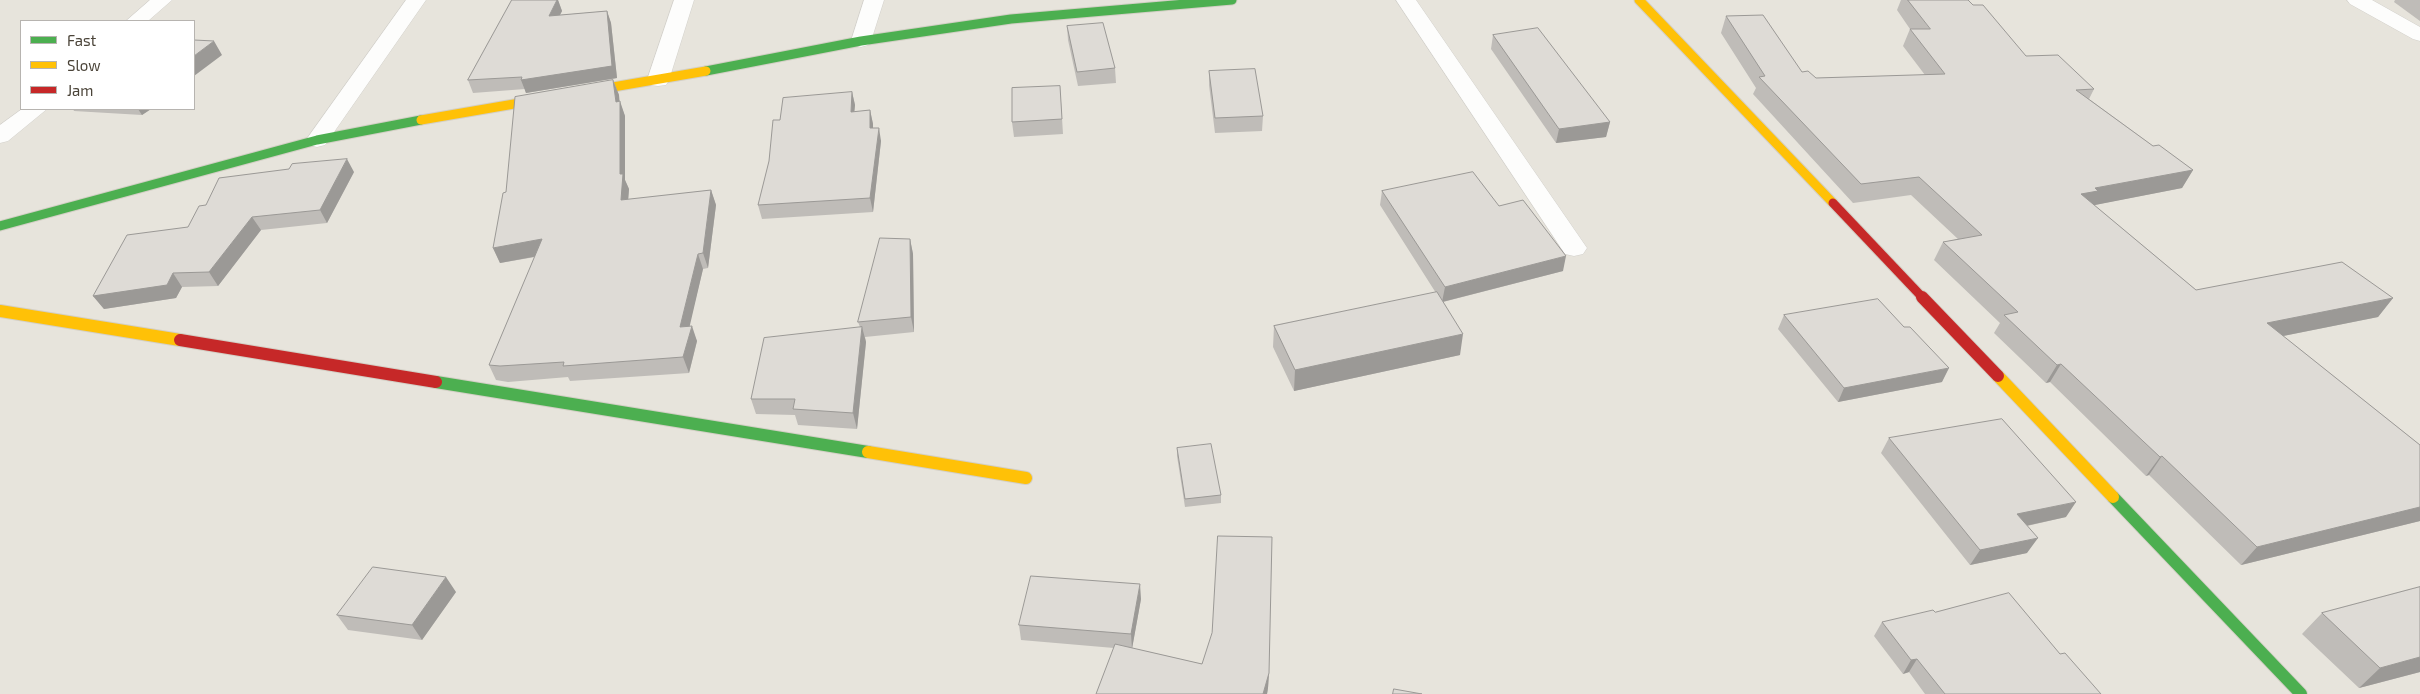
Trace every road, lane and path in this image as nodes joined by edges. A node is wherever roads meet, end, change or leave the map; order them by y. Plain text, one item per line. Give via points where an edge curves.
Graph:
1 (162, 0) edge
2 (416, 0) edge
3 (684, 0) edge
4 (874, 0) edge
5 (1232, 0) edge
6 (1406, 0) edge
7 (1640, 0) edge
8 (2357, 0) edge
9 (137, 20) edge
10 (2420, 34) edge
11 (861, 41) junction
12 (658, 80) junction
13 (35, 110) edge
14 (0, 136) edge
15 (317, 140) junction
16 (0, 226) edge
17 (1574, 248) dead end
18 (0, 311) edge
19 (1026, 478) dead end
20 (2301, 694) edge

1 - 9 street
2 - 15 street
3 - 12 street
4 - 11 street
5 - 11 street via 1010,19
6 - 17 street
7 - 20 street
8 - 10 street
11 - 12 street
12 - 15 street
13 - 14 street
15 - 16 street
18 - 19 street

